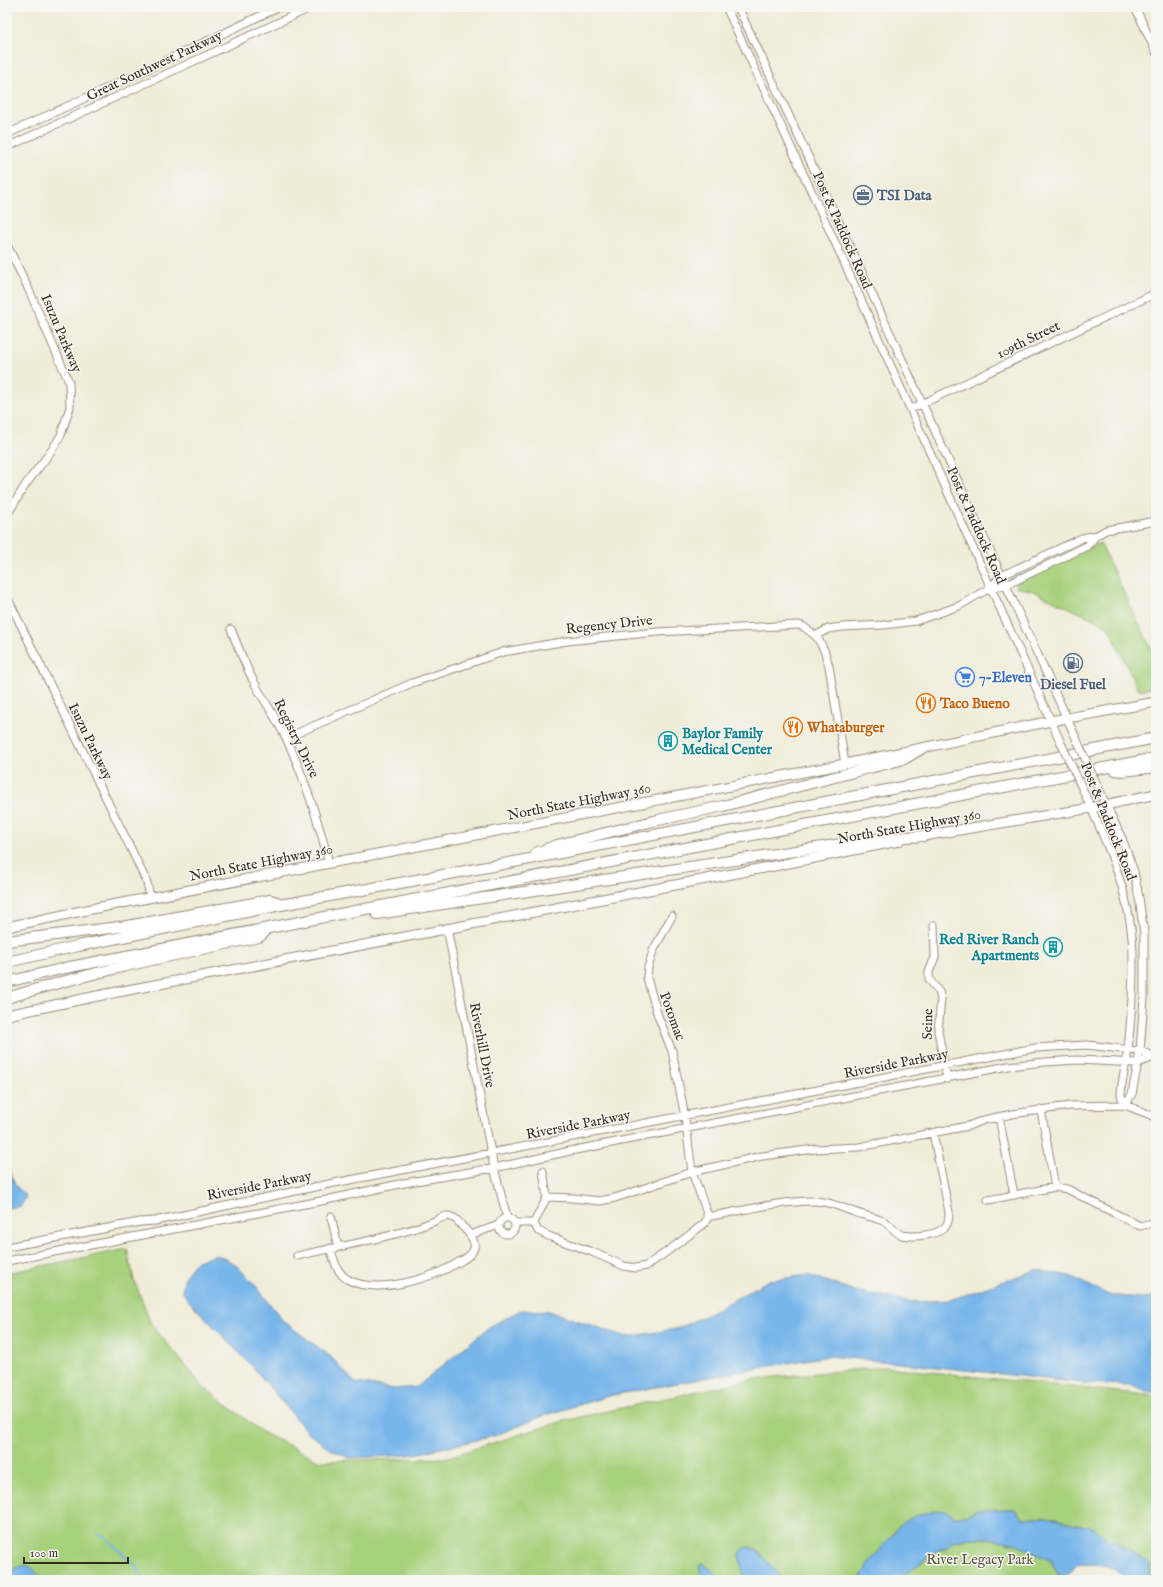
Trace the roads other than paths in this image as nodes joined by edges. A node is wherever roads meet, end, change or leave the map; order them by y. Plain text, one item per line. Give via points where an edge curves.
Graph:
1 (279, 7) edge
2 (289, 7) edge
3 (312, 7) edge
4 (726, 7) edge
5 (738, 7) edge
6 (1135, 7) edge
7 (294, 15) junction
8 (253, 19) junction
9 (258, 31) junction
10 (757, 49) junction
11 (1156, 52) edge
12 (748, 53) junction
13 (110, 86) junction
14 (87, 96) junction
15 (115, 97) junction
16 (88, 110) junction
17 (7, 134) edge
18 (7, 148) edge
19 (7, 245) edge
20 (850, 246) junction
21 (839, 251) junction
22 (1156, 293) edge
23 (922, 404) junction
24 (911, 409) junction
25 (7, 515) edge
26 (1156, 521) edge
27 (1097, 535) junction
28 (1001, 576) junction
29 (1006, 585) junction
30 (991, 587) junction
31 (7, 598) edge
32 (231, 629) dead end
33 (815, 636) junction
34 (1156, 702) edge
35 (1067, 718) junction
36 (1050, 721) junction
37 (286, 738) junction
38 (1156, 738) edge
39 (921, 749) junction
40 (1156, 758) edge
41 (845, 764) junction
42 (1156, 767) edge
43 (1106, 768) junction
44 (1156, 794) edge
45 (1107, 805) junction
46 (1091, 808) junction
47 (923, 836) junction
48 (514, 862) junction
49 (329, 863) junction
50 (150, 898) junction
51 (286, 904) junction
52 (355, 911) junction
53 (672, 916) dead end
54 (1143, 924) junction
55 (934, 925) dead end
56 (274, 927) junction
57 (7, 928) edge
58 (447, 928) junction
59 (1130, 928) junction
60 (7, 941) edge
61 (7, 962) edge
62 (7, 982) edge
63 (7, 998) edge
64 (7, 1015) edge
65 (1128, 1050) junction
66 (1140, 1051) junction
67 (1155, 1057) edge
68 (1127, 1062) junction
69 (1138, 1063) junction
70 (944, 1067) junction
71 (947, 1078) junction
72 (1125, 1105) junction
73 (1041, 1110) junction
74 (999, 1116) junction
75 (686, 1117) junction
76 (1156, 1117) edge
77 (687, 1129) junction
78 (933, 1133) junction
79 (491, 1154) junction
80 (494, 1168) junction
81 (543, 1171) dead end
82 (692, 1172) junction
83 (1055, 1187) junction
84 (1014, 1195) junction
85 (547, 1197) junction
86 (988, 1200) dead end
87 (331, 1216) dead end
88 (507, 1217) junction
89 (707, 1217) junction
90 (140, 1222) junction
91 (1156, 1222) edge
92 (515, 1223) junction
93 (534, 1223) junction
94 (499, 1225) junction
95 (142, 1234) junction
96 (470, 1235) junction
97 (7, 1247) edge
98 (338, 1247) junction
99 (330, 1248) junction
100 (297, 1256) dead end
101 (7, 1261) edge

1 - 8 street, Great Southwest Parkway
2 - 7 street
3 - 7 street, Great Southwest Parkway
4 - 12 street, Post & Paddock Road
5 - 10 street, Post & Paddock Road
6 - 11 street
7 - 9 street, Great Southwest Parkway
8 - 9 street
8 - 13 street, Great Southwest Parkway
9 - 15 street, Great Southwest Parkway
10 - 12 street
10 - 20 street, Post & Paddock Road
12 - 21 street, Post & Paddock Road
13 - 14 street, Great Southwest Parkway
13 - 15 street
14 - 16 street
14 - 17 street, Great Southwest Parkway
15 - 16 street, Great Southwest Parkway
16 - 18 street, Great Southwest Parkway
19 - 25 street, Isuzu Parkway via 69,382 70,407 61,435
20 - 21 street
20 - 23 street, Post & Paddock Road
21 - 24 street, Post & Paddock Road
22 - 23 street, 109th Street
23 - 24 street, 109th Street
23 - 28 street, Post & Paddock Road
24 - 30 street, Post & Paddock Road
26 - 27 street via 1106,530
27 - 28 street via 1082,538
27 - 29 street via 1087,546
28 - 29 street, Post & Paddock Road
28 - 30 street
29 - 30 street
29 - 35 street, Post & Paddock Road
30 - 33 street via 959,606 916,621 828,629
30 - 36 street, Post & Paddock Road
31 - 50 street, Isuzu Parkway via 134,856 147,884
32 - 37 street, Registry Drive via 254,683
33 - 37 street, Regency Drive via 799,625 756,626 657,632 527,647 503,652 412,683
33 - 41 street, Regency Drive via 824,650 829,666
34 - 35 main road, North State Highway 360
35 - 36 main road, North State Highway 360
35 - 45 street, Post & Paddock Road, bridge
36 - 39 main road, North State Highway 360
36 - 46 street, Post & Paddock Road, bridge
37 - 49 street, Registry Drive via 319,823
38 - 48 highway
39 - 41 main road, North State Highway 360
39 - 48 highway via 904,759 723,806 557,844
40 - 43 highway
41 - 49 main road, North State Highway 360
42 - 43 highway via 1123,771
43 - 52 highway
44 - 45 main road, North State Highway 360
45 - 46 main road, North State Highway 360
45 - 54 street, Post & Paddock Road via 1134,872
46 - 47 main road, North State Highway 360
46 - 59 street, Post & Paddock Road via 1114,861
47 - 52 highway via 875,839 372,914
47 - 58 main road, North State Highway 360 via 769,868
48 - 51 highway
49 - 50 main road, North State Highway 360
50 - 57 main road, North State Highway 360
51 - 60 highway via 270,900 127,926
51 - 61 highway
52 - 56 highway
53 - 75 street, Potomac via 653,951 647,978 672,1052
54 - 59 street
54 - 66 street, Post & Paddock Road
55 - 70 street, Seine via 935,957 929,979 941,999 938,1031
56 - 62 highway via 65,968
56 - 63 highway via 259,937 118,967
58 - 64 main road, North State Highway 360
58 - 79 street, Riverhill Drive
59 - 65 street, Post & Paddock Road via 1133,965
65 - 66 street, Riverside Parkway
65 - 68 street, Post & Paddock Road
65 - 70 street, Riverside Parkway via 1087,1045 1035,1048
66 - 67 street, Riverside Parkway
66 - 69 street, Post & Paddock Road
67 - 69 street, Riverside Parkway
68 - 69 street, Riverside Parkway
68 - 71 street, Riverside Parkway via 1045,1062 1008,1066
68 - 72 street, Post & Paddock Road via 1121,1094
69 - 72 street, Post & Paddock Road via 1132,1094
70 - 71 street, Seine
70 - 75 street, Riverside Parkway
71 - 77 street, Riverside Parkway
72 - 73 street via 1070,1106
72 - 76 street
73 - 74 street
73 - 83 street
74 - 78 street
74 - 84 street
75 - 77 street, Potomac
75 - 79 street, Riverside Parkway
77 - 80 street, Riverside Parkway
77 - 82 street, Potomac
78 - 82 street via 859,1147 815,1149 762,1156
78 - 89 street via 949,1212 949,1219 942,1230 916,1236 901,1235 884,1221 828,1202 813,1201
79 - 80 street, Riverhill Drive
79 - 90 street, Riverside Parkway
80 - 88 street, Riverhill Drive
80 - 95 street, Riverside Parkway
81 - 85 street
82 - 85 street via 600,1201
82 - 89 street, Potomac
83 - 84 street
83 - 91 street via 1067,1190 1140,1226
84 - 86 street
85 - 93 street
87 - 98 street
88 - 92 street via 512,1218
88 - 94 street via 501,1220
89 - 93 street via 704,1224 665,1253 646,1266 636,1268 624,1266 551,1237 538,1230
90 - 95 street
90 - 97 street, Riverside Parkway
92 - 93 street
92 - 94 street via 515,1230 510,1234 501,1231
94 - 96 street
95 - 101 street, Riverside Parkway
96 - 98 street via 456,1219 445,1216 413,1229
96 - 99 street via 474,1249 463,1260 448,1269 420,1280 378,1286 360,1284 348,1279 338,1271
98 - 99 street
99 - 100 street

